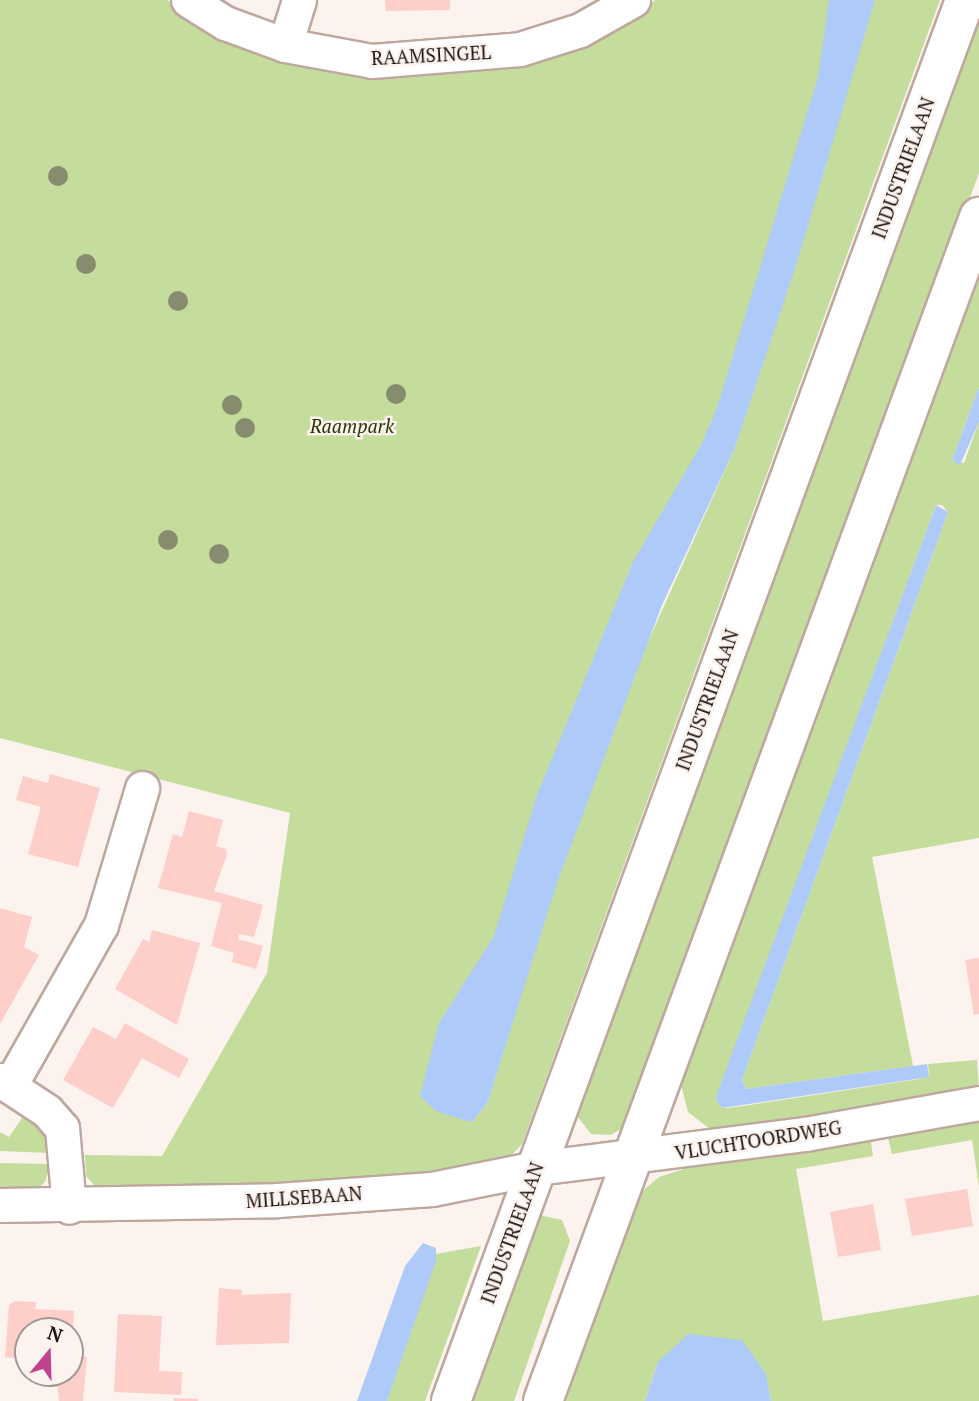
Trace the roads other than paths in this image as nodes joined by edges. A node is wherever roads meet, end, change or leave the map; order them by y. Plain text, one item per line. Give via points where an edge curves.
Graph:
1 (188, 0) edge
2 (299, 0) edge
3 (633, 0) edge
4 (965, 0) edge
5 (285, 45) junction
6 (979, 217) edge
7 (142, 788) dead end
8 (5, 1082) edge
9 (979, 1103) edge
10 (635, 1158) junction
11 (536, 1168) junction
12 (0, 1205) edge
13 (69, 1207) junction
14 (451, 1401) edge
15 (543, 1401) edge

1 - 5 street, RAAMSINGEL via 225,23
2 - 5 street
3 - 5 street, RAAMSINGEL via 580,30 520,49 372,61
4 - 11 main road, INDUSTRIELAAN
6 - 10 main road
7 - 8 street via 101,925
8 - 13 street via 47,1111 62,1128
9 - 10 street, VLUCHTOORDWEG
10 - 11 street, VLUCHTOORDWEG
10 - 15 main road
11 - 13 street, MILLSEBAAN via 432,1189
11 - 14 main road, INDUSTRIELAAN
12 - 13 street, MILLSEBAAN

